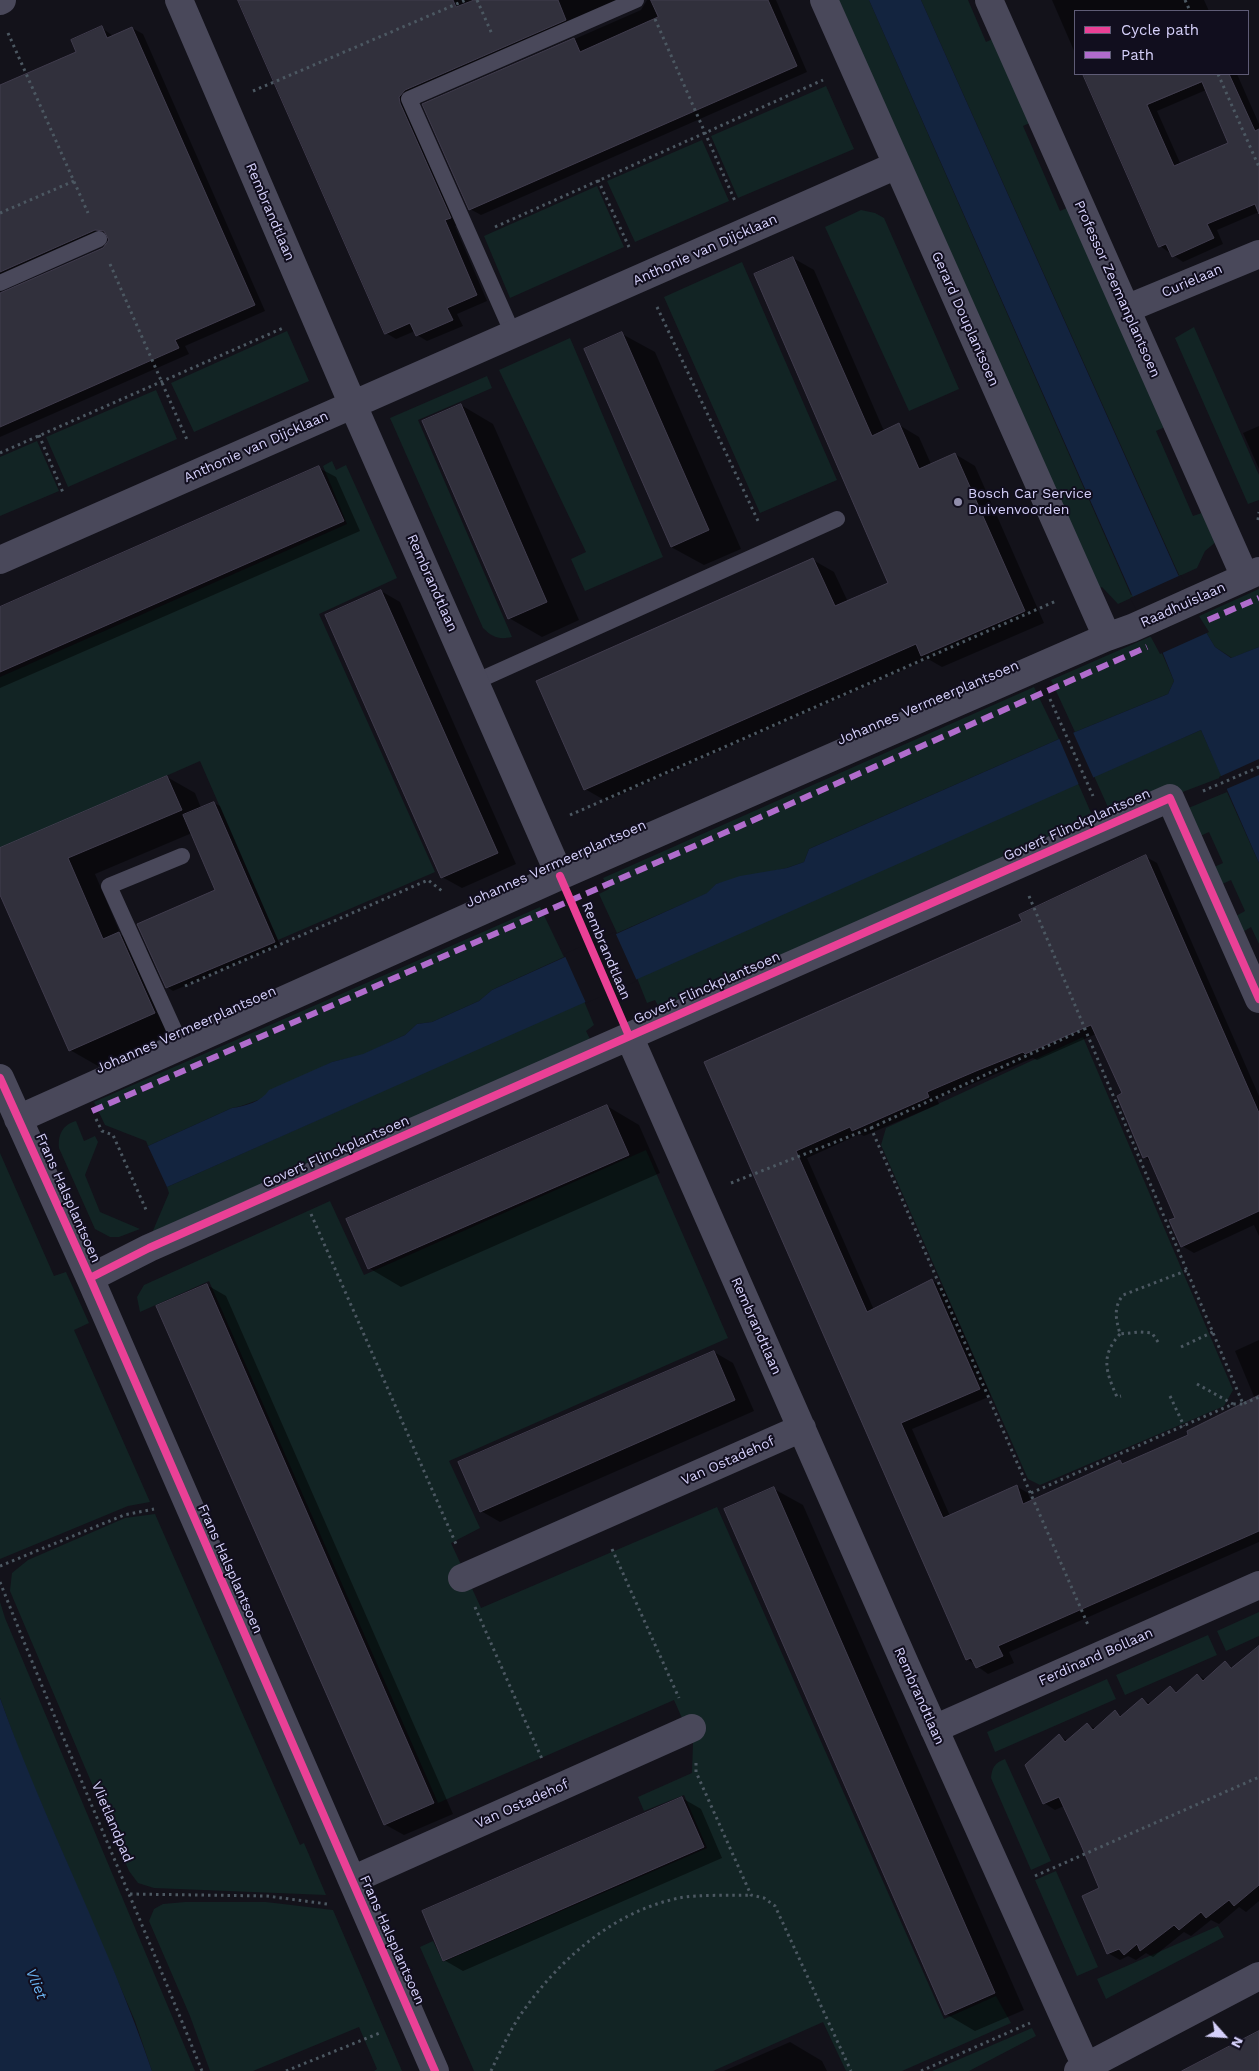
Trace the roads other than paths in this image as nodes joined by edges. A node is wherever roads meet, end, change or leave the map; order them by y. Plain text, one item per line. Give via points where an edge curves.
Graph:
1 (179, 0) edge
2 (636, 0) edge
3 (824, 0) edge
4 (989, 0) edge
5 (897, 165) junction
6 (99, 239) road end
7 (1259, 254) edge
8 (0, 283) edge
9 (1126, 309) junction
10 (513, 334) junction
11 (353, 405) junction
12 (837, 519) dead end
13 (0, 560) edge
14 (1252, 574) edge
15 (1107, 637) junction
16 (475, 682) junction
17 (182, 856) dead end
18 (560, 876) junction
19 (1259, 999) edge
20 (629, 1036) junction
21 (181, 1046) junction
22 (0, 1078) edge
23 (18, 1119) junction
24 (90, 1278) junction
25 (802, 1428) junction
26 (462, 1578) road end
27 (1259, 1585) edge
28 (692, 1728) road end
29 (934, 1729) junction
30 (355, 1887) junction
31 (1259, 1976) edge
32 (1084, 2070) edge
33 (435, 2071) edge

1 - 11 street, Rembrandtlaan
2 - 10 lane via 409,99
3 - 5 street, Gerard Douplantsoen
4 - 9 street, Professor Zeemanplantsoen
5 - 10 street, Anthonie van Dijcklaan
5 - 15 street, Gerard Douplantsoen
6 - 8 lane
7 - 9 street, Curielaan
9 - 14 street, Professor Zeemanplantsoen
10 - 11 street, Anthonie van Dijcklaan
11 - 13 street, Anthonie van Dijcklaan
11 - 16 street, Rembrandtlaan
12 - 16 lane
14 - 15 street, Raadhuislaan
15 - 18 street, Johannes Vermeerplantsoen
16 - 18 street, Rembrandtlaan
17 - 21 lane, Johannes Vermeerplantsoen via 109,886
18 - 21 street, Johannes Vermeerplantsoen
19 - 20 street, Govert Flinckplantsoen via 1170,798
20 - 24 street, Govert Flinckplantsoen via 149,1248
20 - 25 street, Rembrandtlaan
21 - 23 street, Johannes Vermeerplantsoen
22 - 23 street, Frans Halsplantsoen
23 - 24 street, Frans Halsplantsoen
24 - 30 street, Frans Halsplantsoen
25 - 26 street, Van Ostadehof
25 - 29 street, Rembrandtlaan
27 - 29 street, Ferdinand Bollaan
28 - 30 street, Van Ostadehof via 555,1789
29 - 32 street, Rembrandtlaan via 1007,1888
30 - 33 street, Frans Halsplantsoen
31 - 32 street

